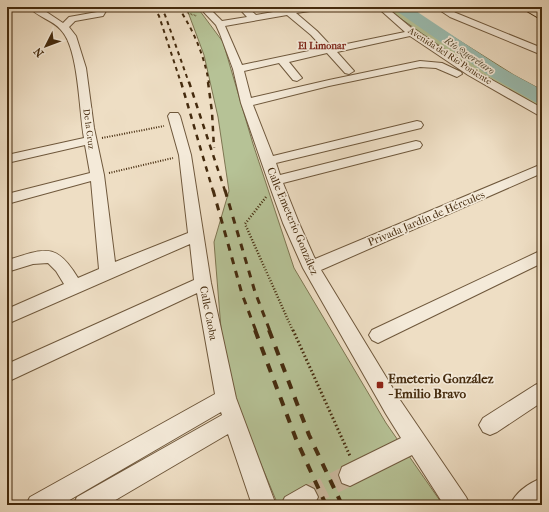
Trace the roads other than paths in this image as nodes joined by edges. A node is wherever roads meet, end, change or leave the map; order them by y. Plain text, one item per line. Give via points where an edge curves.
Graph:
1 (33, 7) edge
2 (99, 7) edge
3 (203, 7) edge
4 (242, 7) edge
5 (317, 7) edge
6 (381, 7) edge
7 (439, 7) edge
8 (525, 7) edge
9 (534, 7) edge
10 (289, 12) junction
11 (542, 12) edge
12 (542, 17) edge
13 (254, 18) junction
14 (220, 24) junction
15 (64, 27) junction
16 (412, 32) junction
17 (331, 50) junction
18 (542, 52) edge
19 (282, 60) junction
20 (238, 69) junction
21 (349, 71) dead end
22 (457, 74) dead end
23 (297, 78) dead end
24 (246, 103) junction
25 (542, 113) edge
26 (175, 120) road end
27 (417, 125) dead end
28 (90, 140) junction
29 (416, 145) dead end
30 (7, 159) edge
31 (268, 161) junction
32 (542, 168) edge
33 (97, 176) junction
34 (272, 188) junction
35 (7, 199) edge
36 (195, 236) junction
37 (542, 256) edge
38 (7, 266) edge
39 (311, 268) junction
40 (108, 272) junction
41 (203, 283) junction
42 (74, 287) junction
43 (7, 317) edge
44 (378, 335) dead end
45 (7, 373) edge
46 (542, 391) edge
47 (226, 398) junction
48 (233, 420) junction
49 (490, 424) dead end
50 (415, 442) junction
51 (351, 468) tunnel mouth
52 (542, 489) edge
53 (38, 505) edge
54 (85, 505) edge
55 (264, 505) edge
56 (458, 505) edge
57 (522, 505) edge

1 - 15 street, De la Cruz
2 - 15 street via 102,11 100,14 72,19
3 - 14 street, Calle Emeterio González
4 - 13 street
5 - 10 street
6 - 16 street, Avenida del Río Poniente
7 - 18 street
8 - 12 main road
9 - 11 main road
10 - 13 street
10 - 17 street
13 - 14 street
14 - 20 street, Calle Emeterio González
15 - 28 street, De la Cruz via 71,36 82,68
16 - 17 street
16 - 25 street, Avenida del Río Poniente via 472,73
17 - 19 street
17 - 21 street
19 - 20 street
19 - 23 street
20 - 24 street, Calle Emeterio González
22 - 24 street via 438,65 420,64 329,82
24 - 31 street, Calle Emeterio González
26 - 36 street, Calle Caoba via 185,155
27 - 31 street
28 - 30 street
28 - 33 street, De la Cruz
29 - 34 street
31 - 34 street, Calle Emeterio González
32 - 39 street, Privada Jardín de Hércules
33 - 35 street
33 - 40 street, De la Cruz
34 - 39 street, Calle Emeterio González
36 - 40 street
36 - 41 street, Calle Caoba
37 - 44 street
38 - 42 street via 50,256 58,262
39 - 50 street, Calle Emeterio González
40 - 42 street
41 - 45 street
41 - 47 street, Calle Caoba
42 - 43 street
46 - 49 street
47 - 48 street, Calle Caoba
47 - 53 street
48 - 54 street
48 - 55 street, Calle Caoba
50 - 51 street
50 - 56 street, Calle Emeterio González
52 - 57 street

